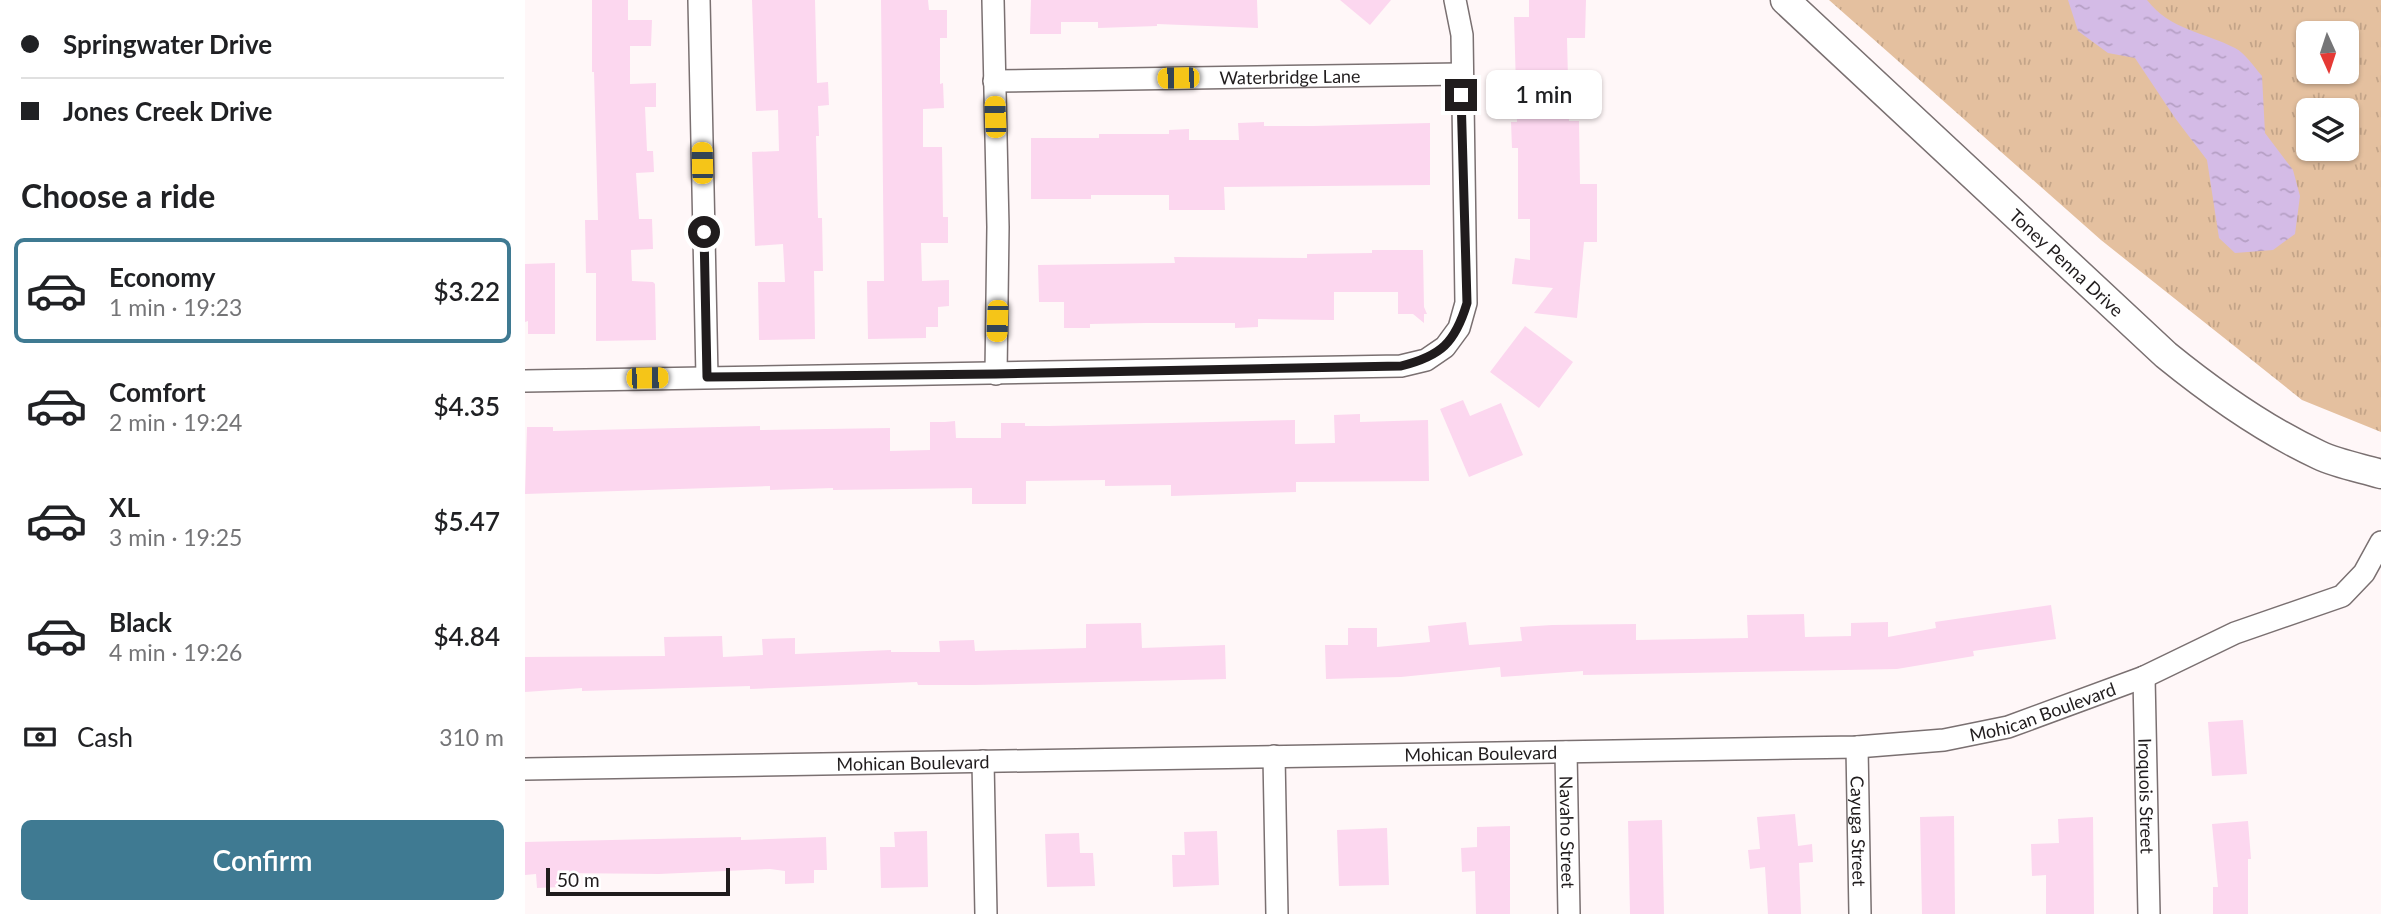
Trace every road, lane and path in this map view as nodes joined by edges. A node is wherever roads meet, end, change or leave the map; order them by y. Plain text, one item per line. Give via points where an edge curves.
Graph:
1 (699, 0) edge
2 (993, 0) edge
3 (1455, 0) edge
4 (1785, 0) edge
5 (1461, 74) junction
6 (994, 81) junction
7 (996, 374) junction
8 (707, 377) junction
9 (525, 381) edge
10 (2381, 474) edge
11 (2381, 542) edge
12 (2144, 677) junction
13 (1857, 747) junction
14 (1566, 752) junction
15 (1275, 756) junction
16 (983, 761) junction
17 (525, 769) edge
18 (986, 914) edge
19 (1277, 914) edge
20 (1569, 914) edge
21 (1860, 914) edge
22 (2150, 914) edge

1 - 8 street
2 - 6 street
3 - 5 street via 1462,35
4 - 10 street, Toney Penna Drive via 2202,384 2260,424 2321,456
5 - 6 street, Waterbridge Lane
5 - 7 street via 1467,303 1459,328 1445,347 1426,360 1389,367
6 - 7 street
7 - 8 street
8 - 9 street
11 - 12 street, Mohican Boulevard via 2364,573 2342,596 2235,634
12 - 13 street, Mohican Boulevard via 2008,727 1944,740
12 - 22 street, Iroquois Street
13 - 14 street, Mohican Boulevard
13 - 21 street, Cayuga Street
14 - 15 street, Mohican Boulevard
14 - 20 street, Navaho Street
15 - 16 street, Mohican Boulevard
15 - 19 street
16 - 17 street, Mohican Boulevard
16 - 18 street

